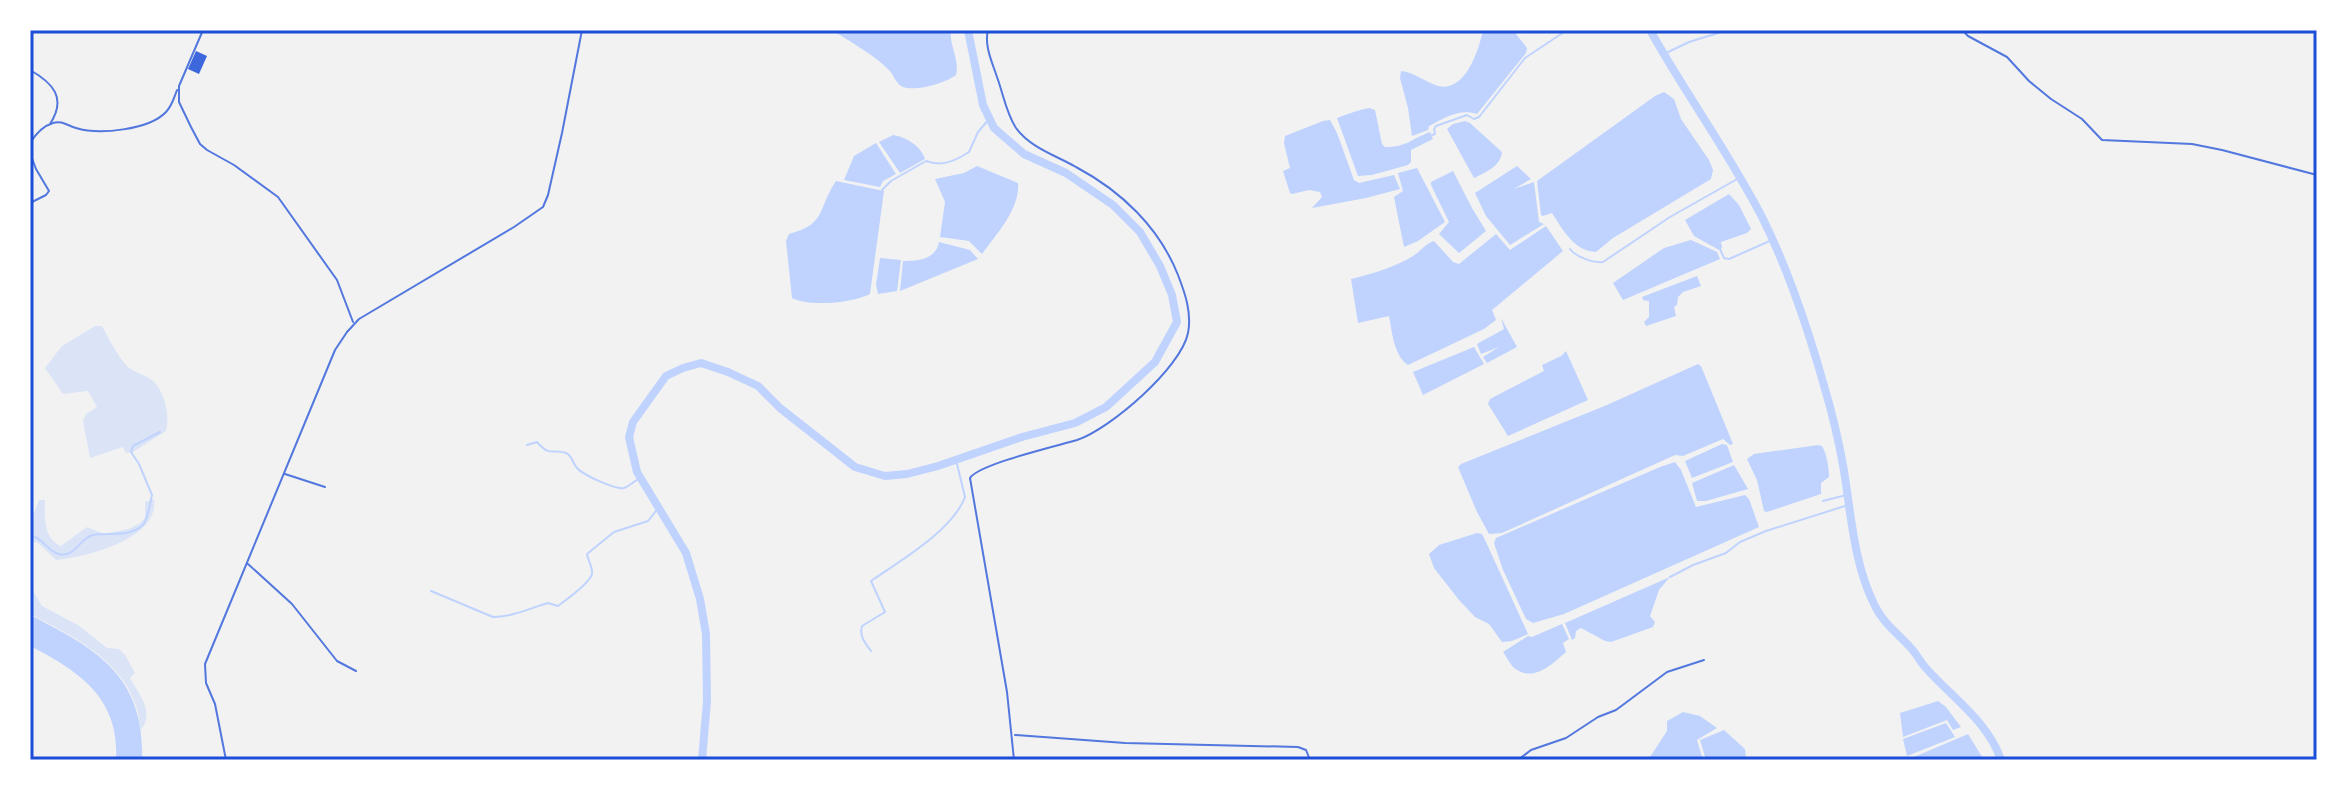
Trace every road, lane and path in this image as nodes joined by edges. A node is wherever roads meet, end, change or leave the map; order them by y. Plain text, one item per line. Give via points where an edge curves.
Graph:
1 (203, 30) edge
2 (582, 30) edge
3 (988, 30) edge
4 (1962, 30) edge
5 (30, 70) edge
6 (179, 86) junction
7 (170, 107) junction
8 (181, 108) junction
9 (49, 125) junction
10 (30, 143) edge
11 (30, 153) edge
12 (2317, 175) edge
13 (30, 203) edge
14 (354, 323) junction
15 (284, 474) junction
16 (325, 487) dead end
17 (247, 563) junction
18 (1704, 660) dead end
19 (356, 671) dead end
20 (1013, 735) junction
21 (226, 760) edge
22 (1014, 760) edge
23 (1310, 760) edge
24 (1518, 760) edge

1 - 6 street
2 - 14 street via 543,207
3 - 20 street via 986,43 1016,128 1141,216 1172,259 1190,318 1186,343 1174,361 1103,427 988,466 970,478
4 - 12 street via 2007,57 2102,140 2192,144
5 - 9 street via 55,90 56,110
6 - 7 street
6 - 8 street
7 - 8 street
7 - 9 street via 154,120 123,130
8 - 14 street via 203,147 278,197 337,280
9 - 10 street
11 - 13 street via 49,191
14 - 15 street via 330,361
15 - 16 street
15 - 17 street
17 - 19 street via 292,604 337,661
17 - 21 street via 205,664
18 - 24 street via 1667,672 1616,710
20 - 22 street
20 - 23 street via 1298,747

